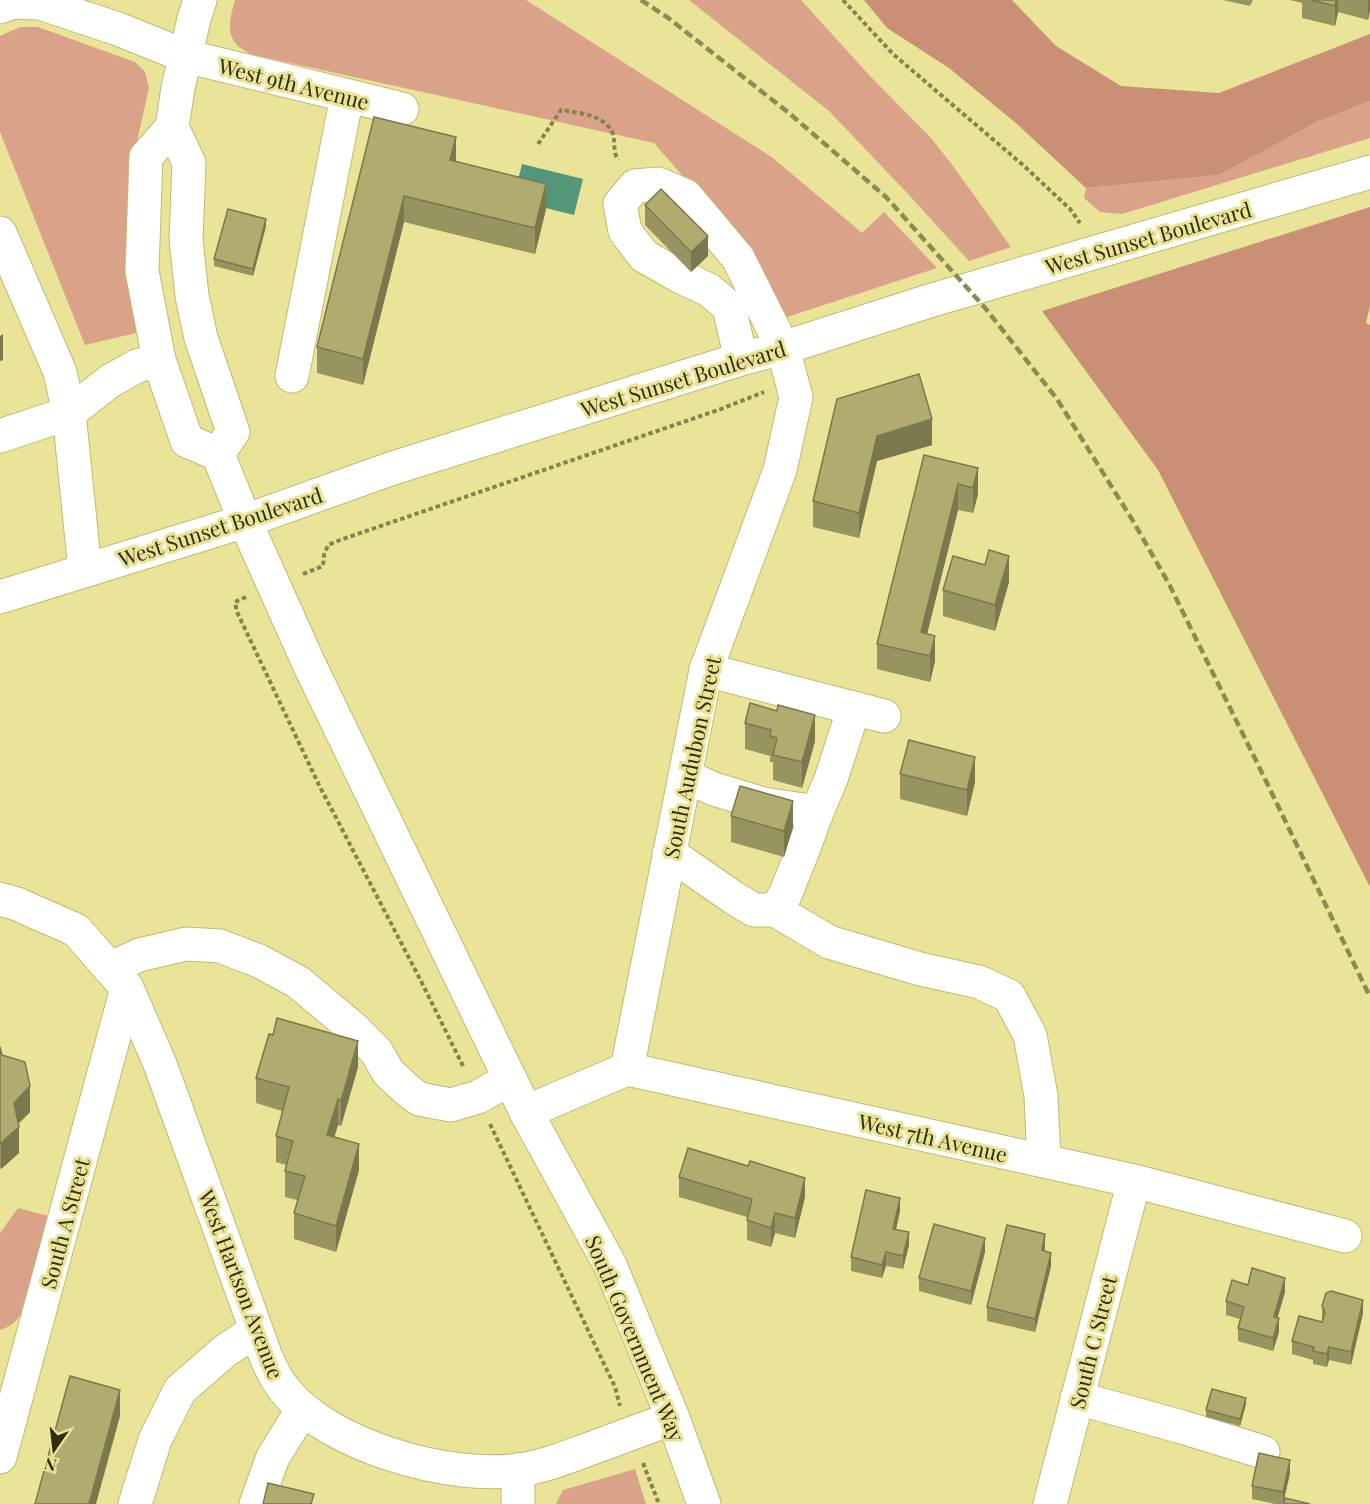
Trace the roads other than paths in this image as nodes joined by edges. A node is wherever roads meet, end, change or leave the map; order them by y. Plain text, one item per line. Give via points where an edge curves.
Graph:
1 (200, 0) edge
2 (0, 7) edge
3 (185, 56) junction
4 (347, 96) junction
5 (402, 109) dead end
6 (172, 128) junction
7 (1370, 172) edge
8 (0, 233) edge
9 (783, 348) junction
10 (741, 359) junction
11 (159, 360) junction
12 (292, 376) dead end
13 (69, 413) junction
14 (0, 436) edge
15 (218, 454) junction
16 (244, 521) junction
17 (85, 570) junction
18 (0, 597) edge
19 (706, 670) junction
20 (685, 776) junction
21 (816, 812) junction
22 (669, 853) junction
23 (0, 899) edge
24 (775, 910) junction
25 (118, 978) junction
26 (627, 1069) junction
27 (510, 1079) junction
28 (526, 1112) junction
29 (1044, 1161) junction
30 (1134, 1181) junction
31 (1345, 1236) dead end
32 (256, 1330) junction
33 (13, 1357) edge
34 (1077, 1398) junction
35 (303, 1409) junction
36 (673, 1418) junction
37 (1263, 1452) edge
38 (0, 1458) edge
39 (518, 1470) junction
40 (135, 1504) edge
41 (256, 1504) edge
42 (518, 1504) edge
43 (704, 1504) edge
44 (1050, 1504) edge

1 - 3 street
2 - 3 street, West 9th Avenue via 14,2 40,3
3 - 4 street, West 9th Avenue
3 - 6 street
4 - 5 street, West 9th Avenue
4 - 12 street
6 - 11 street via 146,157 142,271
6 - 15 street via 189,163 186,240 192,296 201,338 233,432
7 - 9 street, West Sunset Boulevard
8 - 13 street via 60,372
9 - 10 street, West Sunset Boulevard
9 - 10 street, South Audubon Street via 738,258 686,196 657,184 635,186 620,204 625,231 644,255 709,290 729,307
9 - 19 street, South Audubon Street via 796,397 780,470
10 - 16 street, West Sunset Boulevard via 390,469
11 - 13 street via 137,366 110,381
11 - 15 street via 187,441
13 - 14 street
13 - 17 street
15 - 16 street
16 - 17 street, West Sunset Boulevard
16 - 27 street, South Government Way
17 - 18 street, West Sunset Boulevard
19 - 20 street, South Audubon Street
19 - 21 street via 869,712
20 - 21 street via 764,804
20 - 22 street, South Audubon Street
21 - 24 street via 785,895
22 - 24 street via 754,910
22 - 26 street, South Audubon Street
23 - 25 street via 76,930
24 - 29 street via 829,942 979,982 1009,996 1030,1035 1041,1096
25 - 27 street via 139,955 186,944 220,946 298,982 354,1029 376,1051 388,1072 419,1099 451,1105 478,1097
25 - 32 street, West Hartson Avenue via 160,1064
25 - 33 street, South A Street
26 - 28 street
26 - 29 street, West 7th Avenue
27 - 28 street, South Government Way
28 - 36 street, South Government Way via 610,1265
29 - 30 street, West 7th Avenue
30 - 31 street, West 7th Avenue
30 - 34 street, South C Street
32 - 35 street, West Hartson Avenue via 284,1390
32 - 40 street via 180,1390 155,1440
33 - 38 street, South A Street
34 - 37 street
34 - 44 street, South C Street
35 - 39 street, West Hartson Avenue via 325,1426 386,1453 467,1470
35 - 41 street via 273,1456
36 - 39 street, West Hartson Avenue via 558,1461
36 - 43 street, South Government Way
39 - 42 street

